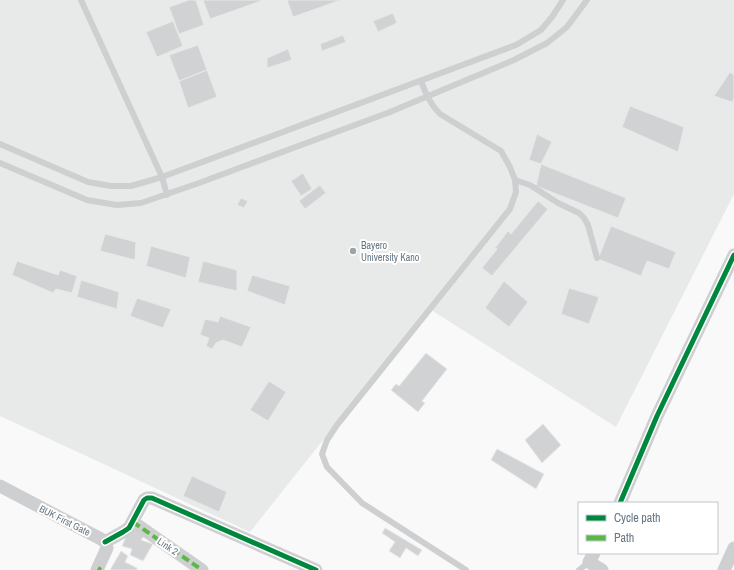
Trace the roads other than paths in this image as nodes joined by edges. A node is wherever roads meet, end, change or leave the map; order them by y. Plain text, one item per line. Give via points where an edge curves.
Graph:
1 (81, 0) edge
2 (563, 0) edge
3 (587, 0) edge
4 (421, 81) junction
5 (427, 97) junction
6 (0, 144) edge
7 (0, 163) edge
8 (162, 177) junction
9 (515, 180) junction
10 (167, 195) junction
11 (734, 254) edge
12 (597, 258) dead end
13 (731, 267) edge
14 (0, 486) edge
15 (620, 502) edge
16 (133, 522) junction
17 (105, 542) junction
18 (734, 548) edge
19 (588, 562) edge
20 (99, 569) edge
21 (202, 570) edge
22 (314, 570) edge
23 (466, 570) edge
24 (602, 570) edge
25 (724, 570) edge

1 - 8 lane
2 - 4 lane via 541,30 516,45
3 - 5 lane via 567,27 548,43
4 - 5 lane
4 - 8 lane
5 - 9 lane via 440,114 501,152
5 - 10 lane
6 - 8 lane via 88,182 130,186
7 - 10 lane via 87,200 117,205 141,203
8 - 10 lane
9 - 12 lane via 530,185 579,213 588,224
9 - 23 lane via 516,192 510,209 337,425 322,454 327,467 362,502
11 - 13 street
13 - 15 street via 657,416
14 - 17 street, BUK First Gate
16 - 17 street via 123,532
16 - 21 street, Link 2
16 - 22 street via 144,500 152,498
17 - 20 street via 107,548
18 - 25 street
19 - 24 street

